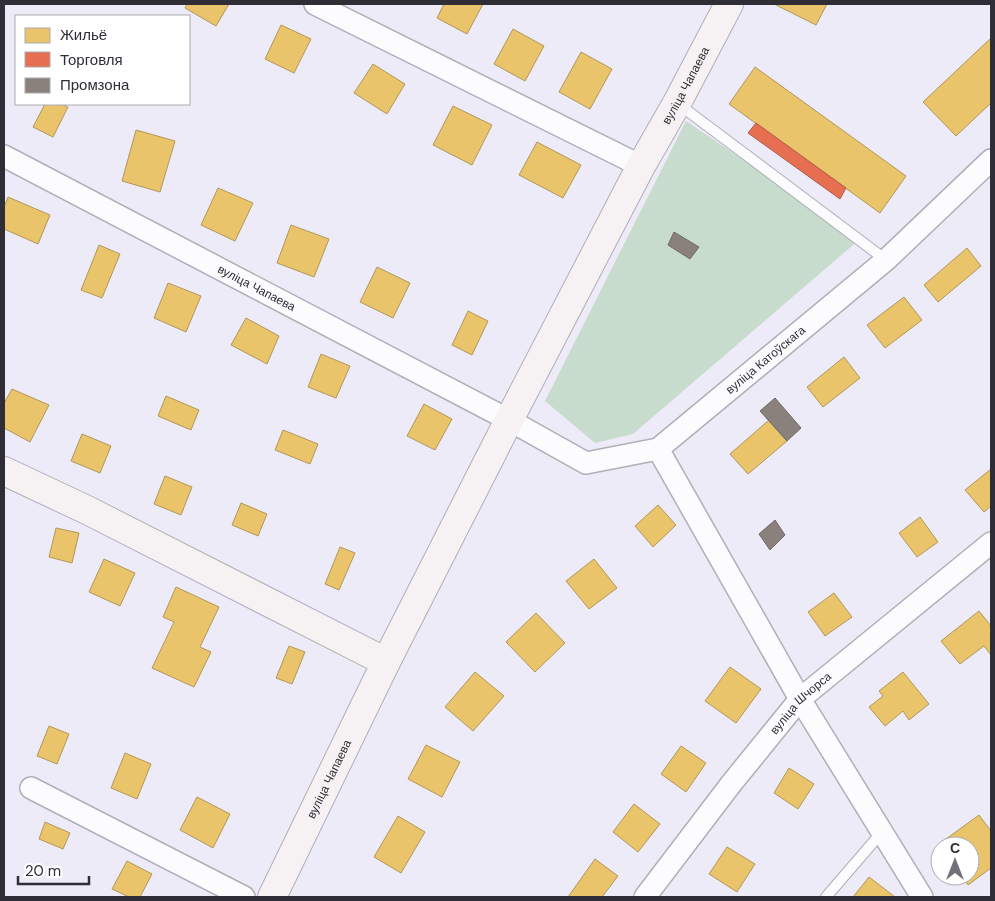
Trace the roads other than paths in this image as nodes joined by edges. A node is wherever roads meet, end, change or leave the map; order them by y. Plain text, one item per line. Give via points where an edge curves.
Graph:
1 (315, 4) edge
2 (729, 4) edge
3 (677, 103) junction
4 (4, 156) edge
5 (991, 160) edge
6 (641, 166) junction
7 (886, 260) junction
8 (509, 420) junction
9 (658, 449) junction
10 (4, 472) edge
11 (991, 543) edge
12 (386, 662) junction
13 (800, 699) junction
14 (31, 788) dead end
15 (882, 832) junction
16 (244, 897) edge
17 (272, 897) edge
18 (645, 897) edge
19 (826, 897) edge
20 (922, 897) edge

1 - 6 street
2 - 3 street, вуліца Чапаева
3 - 6 street, вуліца Чапаева
3 - 7 lane
4 - 8 street, вуліца Чапаева
5 - 7 street, вуліца Катоўскага
6 - 8 street, вуліца Чапаева
7 - 9 street, вуліца Катоўскага
8 - 9 street, вуліца Катоўскага via 586,463
8 - 12 street, вуліца Чапаева
9 - 13 street
10 - 12 street via 87,510
11 - 13 street, вуліца Шчорса
12 - 17 street, вуліца Чапаева
13 - 15 street
13 - 18 street, вуліца Шчорса
14 - 16 street
15 - 19 lane
15 - 20 street

